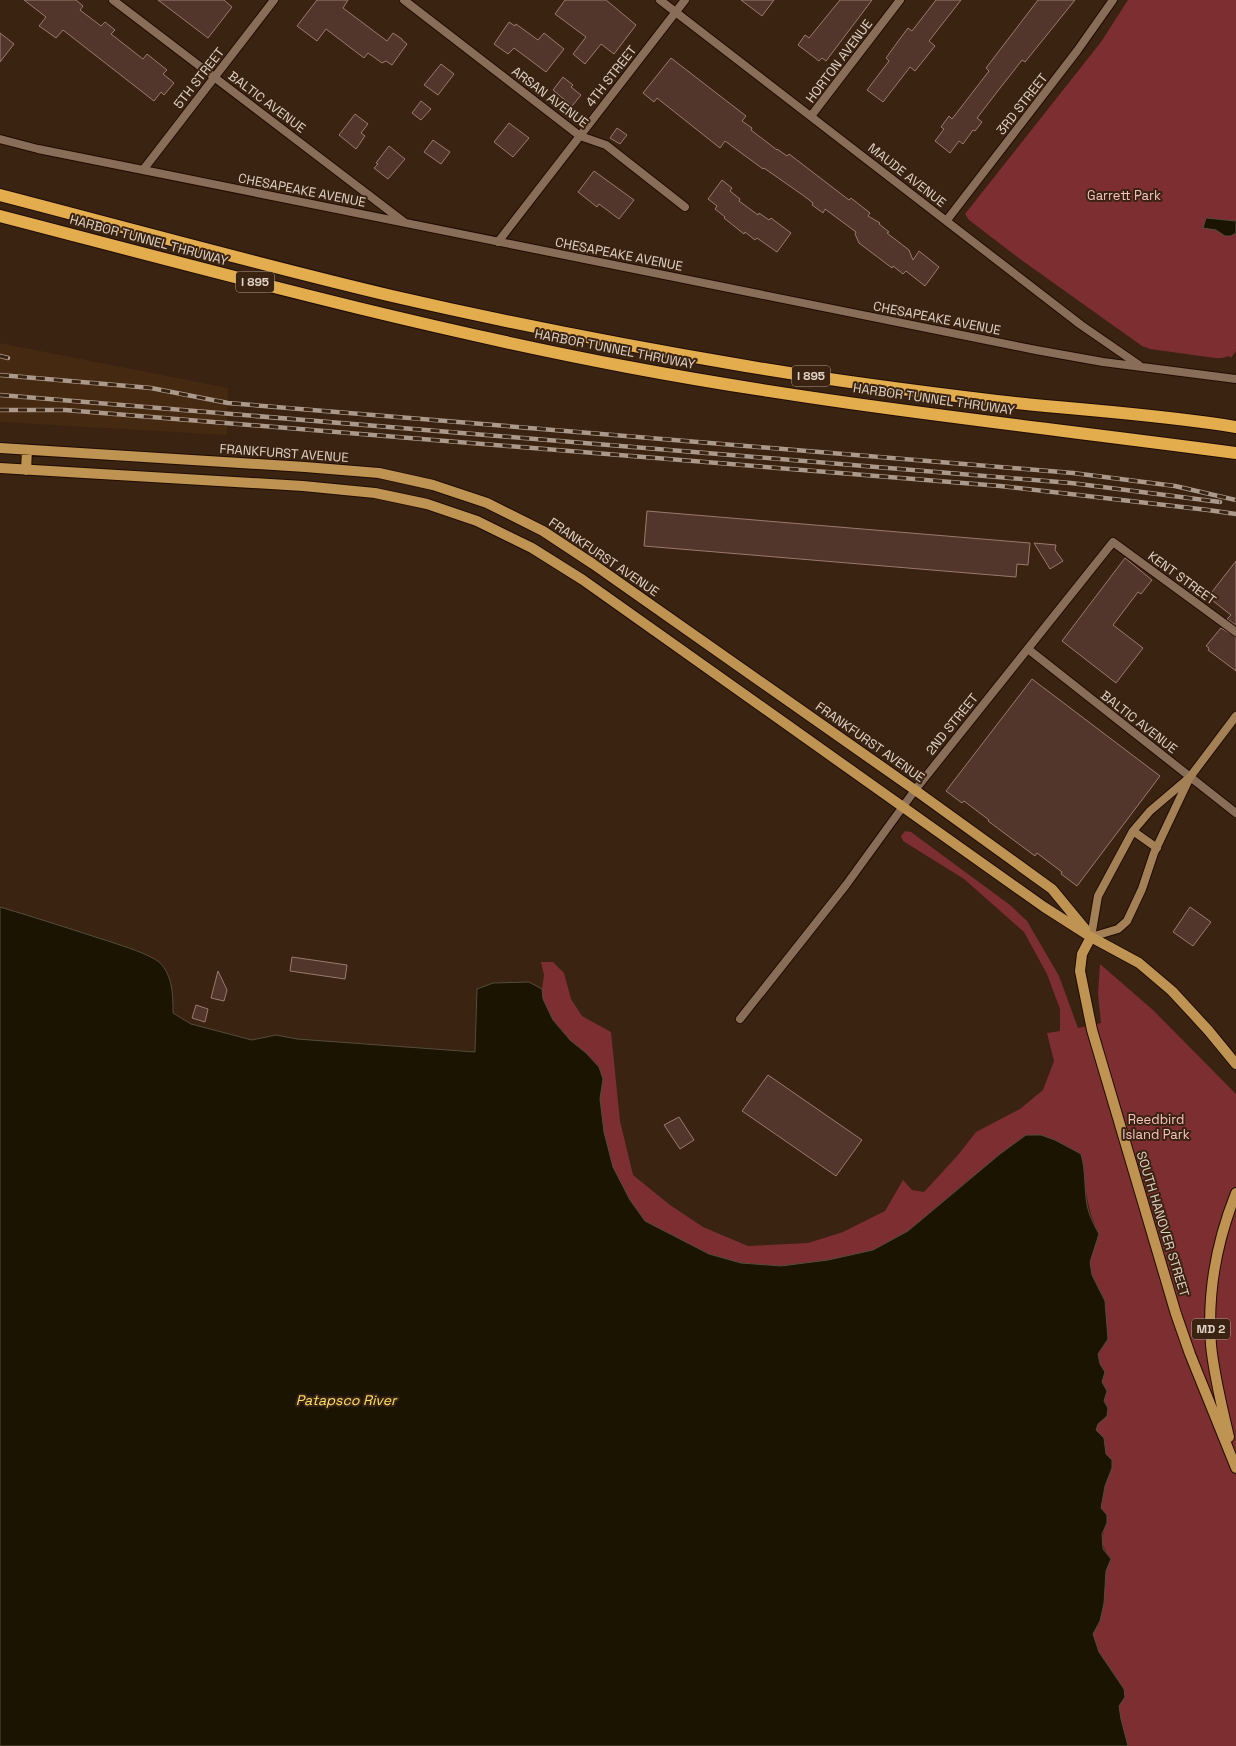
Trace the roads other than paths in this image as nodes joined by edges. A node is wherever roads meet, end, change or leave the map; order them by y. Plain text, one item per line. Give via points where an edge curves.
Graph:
1 (113, 0) edge
2 (274, 0) edge
3 (404, 0) edge
4 (660, 0) edge
5 (685, 0) edge
6 (900, 0) edge
7 (1113, 0) edge
8 (675, 12) junction
9 (214, 77) junction
10 (812, 116) junction
11 (580, 136) junction
12 (0, 139) edge
13 (143, 170) junction
14 (0, 195) edge
15 (685, 207) dead end
16 (0, 216) edge
17 (947, 220) junction
18 (406, 224) junction
19 (498, 242) junction
20 (1141, 366) junction
21 (1236, 378) edge
22 (1182, 418) junction
23 (1236, 420) edge
24 (1236, 427) edge
25 (0, 448) edge
26 (27, 450) junction
27 (1236, 452) edge
28 (0, 468) edge
29 (26, 470) junction
30 (1113, 542) joint
31 (1236, 632) edge
32 (1028, 649) junction
33 (1236, 716) edge
34 (1190, 777) junction
35 (915, 790) junction
36 (904, 807) junction
37 (1236, 813) edge
38 (1133, 831) junction
39 (1157, 848) junction
40 (1091, 937) junction
41 (740, 1019) dead end
42 (1236, 1064) edge
43 (1236, 1193) edge
44 (1236, 1467) edge

1 - 9 street, BALTIC AVENUE
2 - 9 street, 5TH STREET
3 - 11 street, ARSAN AVENUE
4 - 8 street, MAUDE AVENUE
5 - 8 street, 4TH STREET
6 - 10 street, HORTON AVENUE
7 - 17 street, 3RD STREET
8 - 10 street, MAUDE AVENUE
8 - 11 street, 4TH STREET
9 - 13 street, 5TH STREET
9 - 18 street, BALTIC AVENUE
10 - 17 street, MAUDE AVENUE
11 - 15 street, ARSAN AVENUE via 606,144
11 - 19 street, 4TH STREET
12 - 13 street, CHESAPEAKE AVENUE
13 - 18 street, CHESAPEAKE AVENUE
14 - 22 highway, HARBOR TUNNEL THRUWAY / I 895 via 391,295 632,346 864,384 999,401
16 - 27 highway, HARBOR TUNNEL THRUWAY / I 895 via 387,316 622,366 866,404
17 - 20 street, MAUDE AVENUE via 1082,325
18 - 19 street, CHESAPEAKE AVENUE
19 - 20 street, CHESAPEAKE AVENUE via 1036,350
20 - 21 street, CHESAPEAKE AVENUE
22 - 23 highway
22 - 24 highway, HARBOR TUNNEL THRUWAY / I 895
25 - 26 main road, FRANKFURST AVENUE
26 - 29 main road
26 - 35 main road, FRANKFURST AVENUE via 379,473 433,485 487,503 543,531 593,564
28 - 29 main road, FRANKFURST AVENUE
29 - 36 main road, FRANKFURST AVENUE via 303,486 375,493 426,504 477,521 532,548 583,580
30 - 31 street, KENT STREET
30 - 32 street, 2ND STREET
32 - 34 street, BALTIC AVENUE
32 - 35 street, 2ND STREET
33 - 34 main road, SOUTH HANOVER STREET
34 - 37 street, BALTIC AVENUE
34 - 38 main road, SOUTH HANOVER STREET via 1150,811
34 - 39 main road, SOUTH HANOVER STREET
35 - 36 street, 2ND STREET
35 - 40 main road, FRANKFURST AVENUE via 1052,889
36 - 40 main road, FRANKFURST AVENUE via 1044,907
36 - 41 street, 2ND STREET
38 - 39 main road
38 - 40 main road, SOUTH HANOVER STREET via 1098,896
39 - 40 main road, SOUTH HANOVER STREET via 1127,921 1118,929
40 - 42 main road, FRANKFURST AVENUE via 1139,963 1172,992
40 - 44 main road, SOUTH HANOVER STREET via 1082,954 1080,970 1092,1030 1190,1354
43 - 44 main road, MD 2 via 1223,1225 1214,1267 1210,1314 1216,1379

